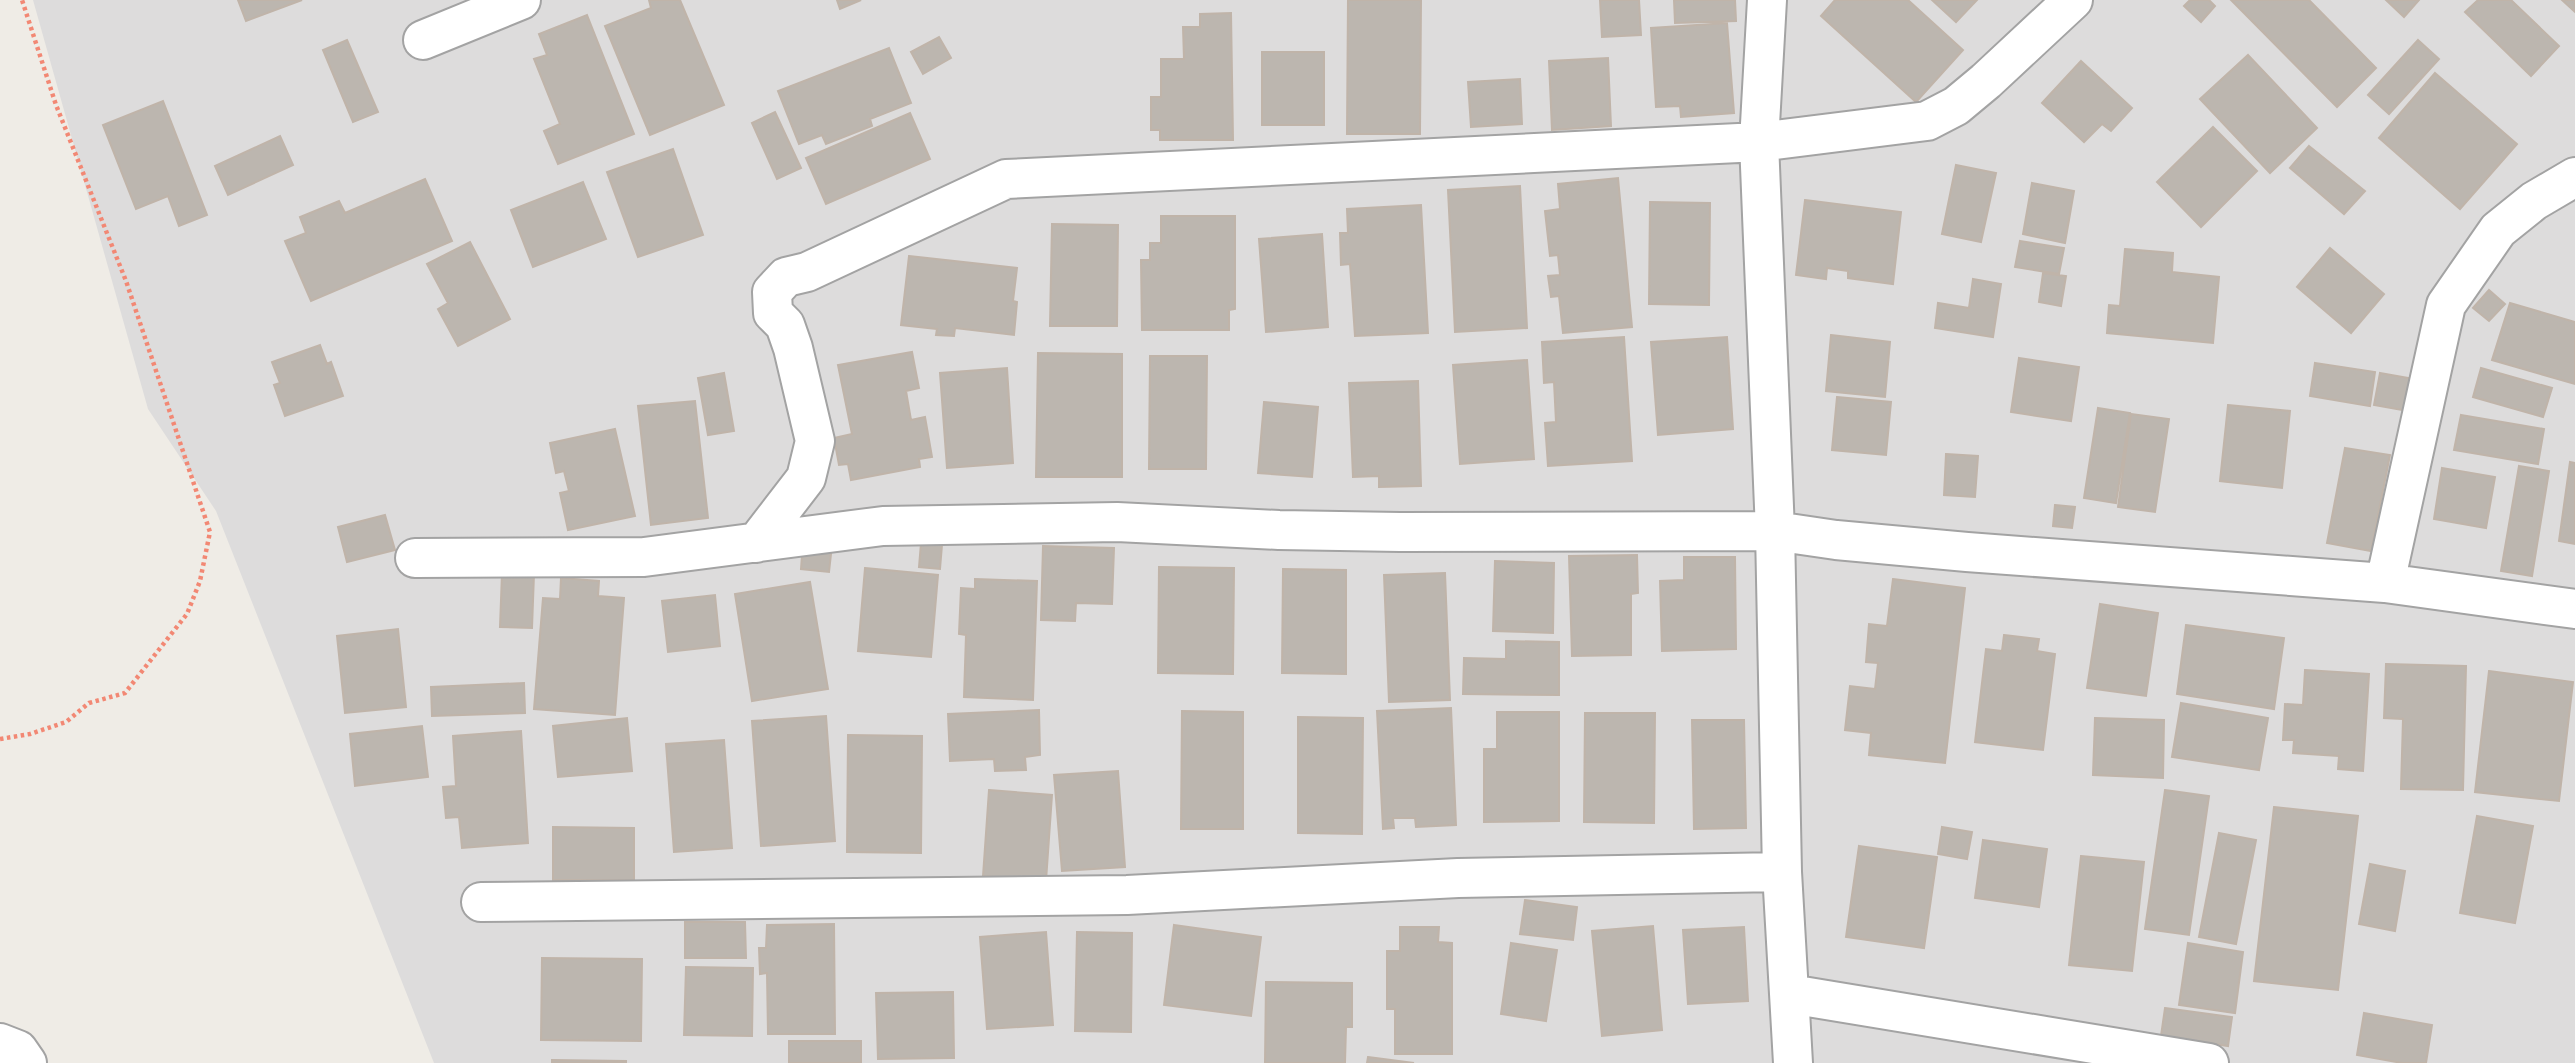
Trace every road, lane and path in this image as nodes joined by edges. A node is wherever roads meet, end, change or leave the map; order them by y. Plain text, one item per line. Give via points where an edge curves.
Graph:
1 (22, 0) edge
2 (521, 0) edge
3 (1768, 0) edge
4 (2073, 0) edge
5 (424, 40) dead end
6 (1759, 142) junction
7 (2575, 177) edge
8 (1775, 531) junction
9 (755, 543) junction
10 (415, 558) dead end
11 (2385, 583) junction
12 (2575, 609) edge
13 (0, 739) edge
14 (1782, 872) junction
15 (481, 902) dead end
16 (1790, 994) junction
17 (0, 1043) edge
18 (27, 1063) edge
19 (1793, 1063) edge
20 (2209, 1063) edge

1 - 13 path via 56,104 126,281 209,533 200,581 187,614 125,692 89,703 66,722
2 - 5 street
3 - 6 street
4 - 6 street via 1966,98 1927,121
6 - 8 street
6 - 9 street via 1006,179 807,272 786,277 772,292 773,313 785,326 793,348 815,441 806,478
7 - 11 street via 2498,230 2446,305
8 - 9 street via 1400,533 1117,522 883,526
8 - 11 street via 1967,552
8 - 14 street
9 - 10 street via 644,557
11 - 12 street
14 - 15 street via 1458,878 1127,895
14 - 16 street
16 - 19 street
16 - 20 street
17 - 18 street via 18,1050

